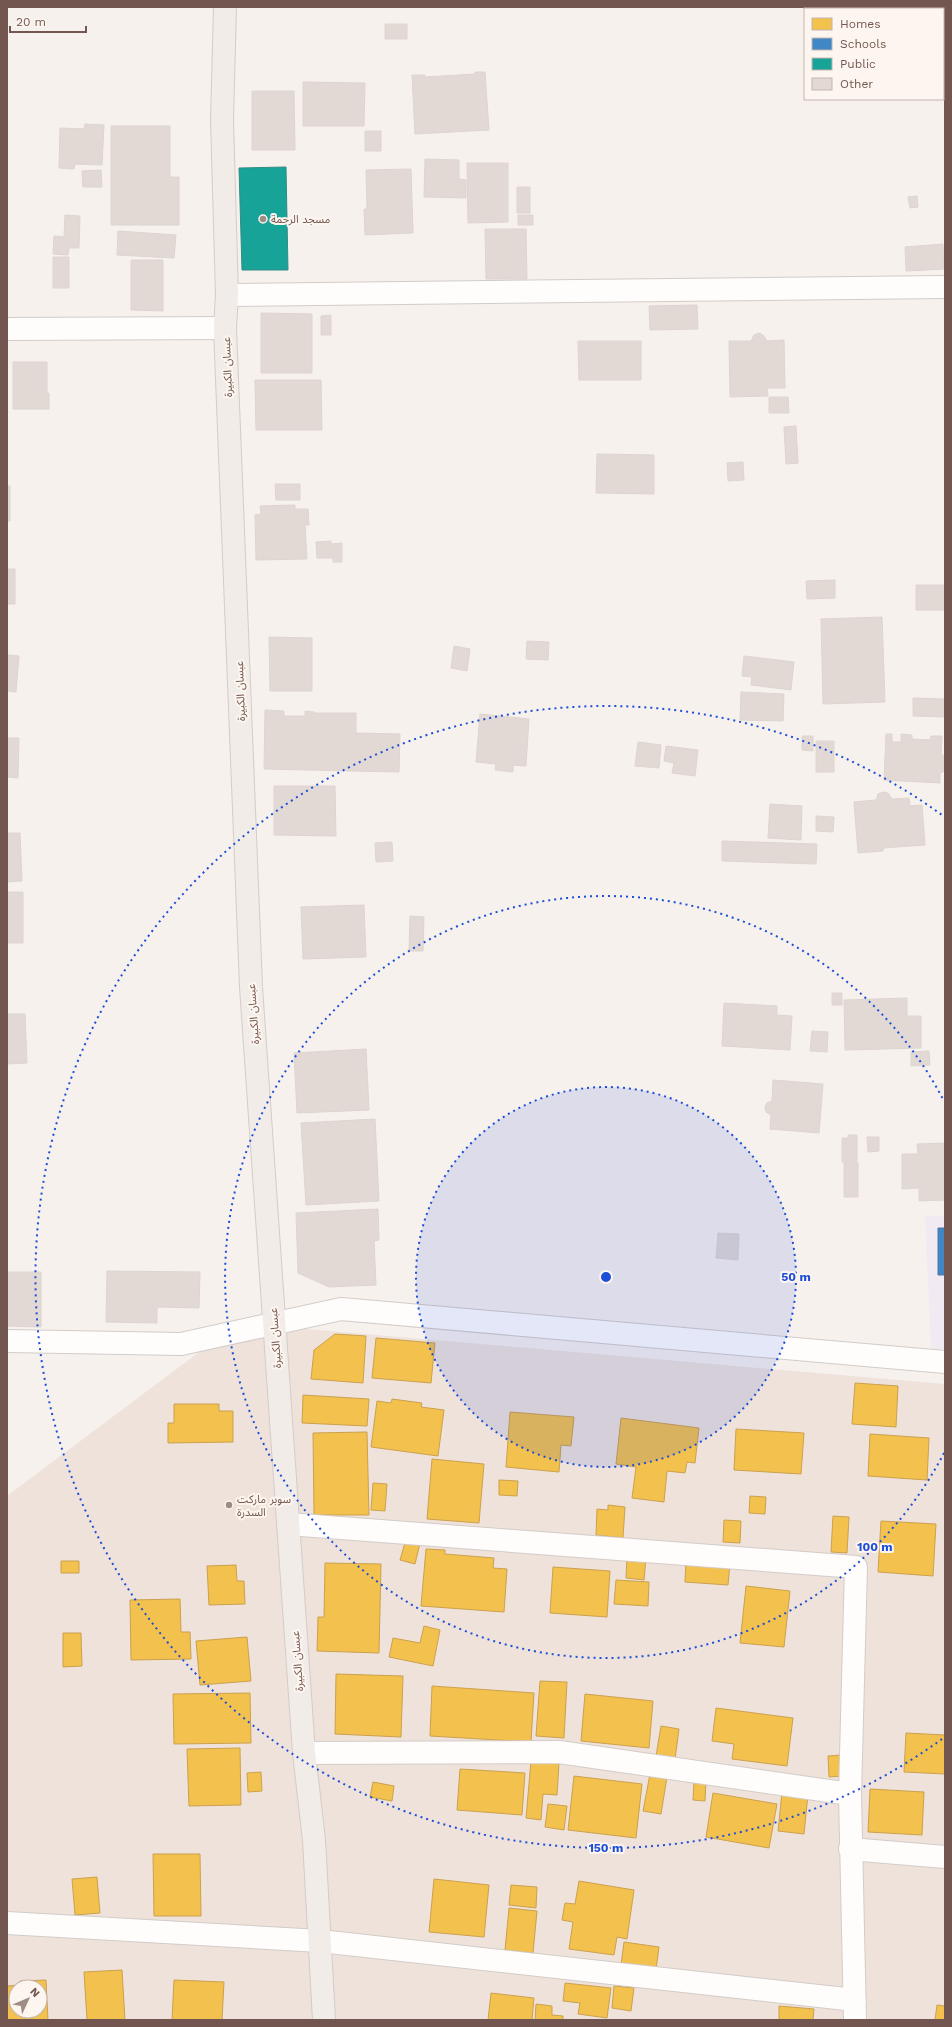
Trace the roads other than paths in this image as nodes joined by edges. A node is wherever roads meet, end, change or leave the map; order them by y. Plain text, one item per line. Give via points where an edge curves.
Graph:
1 (225, 7) edge
2 (945, 287) edge
3 (226, 295) junction
4 (225, 328) junction
5 (7, 329) edge
6 (274, 1323) junction
7 (7, 1341) edge
8 (945, 1362) edge
9 (288, 1524) junction
10 (304, 1753) junction
11 (850, 1794) junction
12 (850, 1849) junction
13 (945, 1857) edge
14 (7, 1923) edge
15 (320, 1941) junction
16 (855, 2010) edge
17 (324, 2020) edge

1 - 3 main road, عبسان الكبيرة via 222,120
2 - 3 street
3 - 4 main road, عبسان الكبيرة
4 - 5 street
4 - 6 main road, عبسان الكبيرة via 251,987
6 - 7 street via 181,1344
6 - 8 street via 341,1309
6 - 9 main road, عبسان الكبيرة
9 - 10 main road, عبسان الكبيرة
9 - 11 street via 856,1568
10 - 11 street via 559,1752
10 - 15 main road, عبسان الكبيرة via 314,1840
11 - 12 street
12 - 13 street
12 - 16 street
14 - 15 street
15 - 16 street
15 - 17 main road, عبسان الكبيرة

